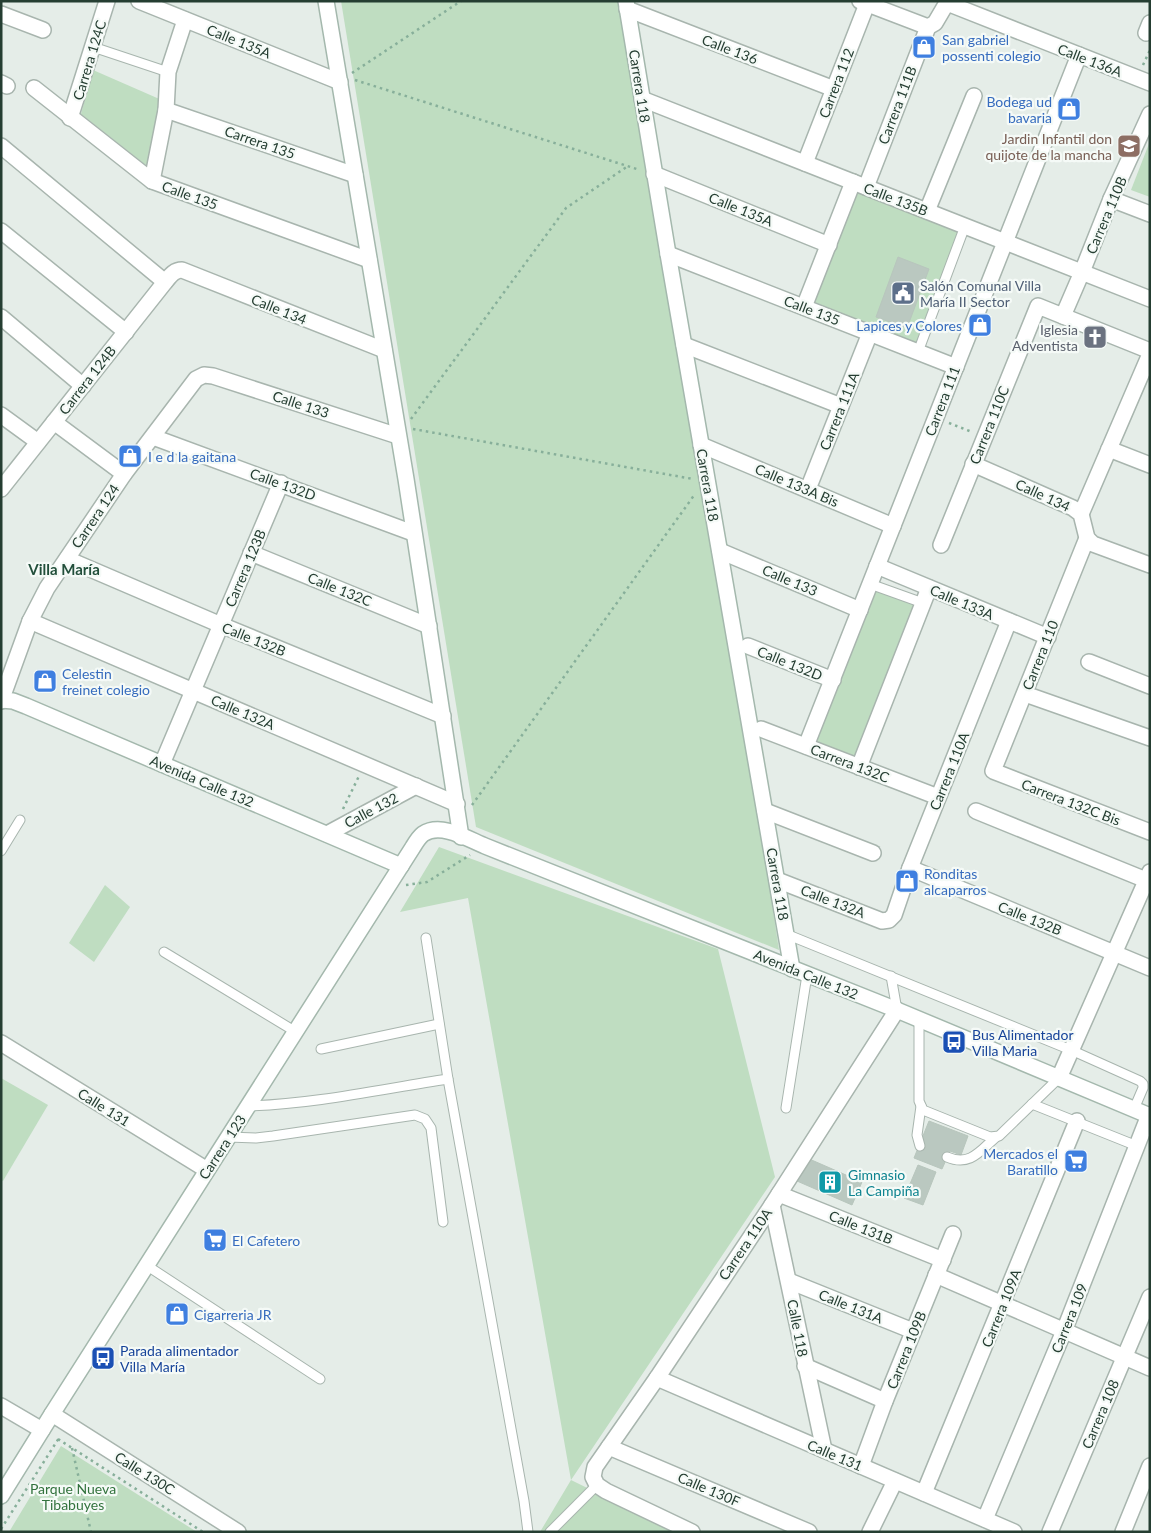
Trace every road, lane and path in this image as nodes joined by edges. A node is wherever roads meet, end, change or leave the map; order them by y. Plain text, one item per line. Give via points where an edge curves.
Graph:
1 (107, 1) edge
2 (139, 1) edge
3 (326, 1) edge
4 (461, 1) edge
5 (947, 2) edge
6 (863, 3) edge
7 (626, 5) edge
8 (1, 14) edge
9 (185, 20) junction
10 (928, 27) junction
11 (43, 30) dead end
12 (92, 47) junction
13 (1079, 55) junction
14 (168, 72) junction
15 (340, 82) junction
16 (1150, 83) edge
17 (34, 88) dead end
18 (834, 89) junction
19 (974, 96) dead end
20 (642, 99) junction
21 (166, 110) junction
22 (1150, 114) edge
23 (70, 118) junction
24 (1, 146) edge
25 (805, 163) junction
26 (628, 166) junction
27 (654, 174) junction
28 (355, 175) junction
29 (152, 181) junction
30 (860, 184) junction
31 (1111, 199) junction
32 (927, 211) junction
33 (1150, 214) edge
34 (965, 226) junction
35 (1, 231) edge
36 (1005, 241) junction
37 (829, 245) junction
38 (668, 254) junction
39 (369, 260) junction
40 (1082, 272) junction
41 (169, 277) junction
42 (1150, 299) edge
43 (804, 307) junction
44 (1063, 316) junction
45 (1, 317) edge
46 (126, 332) junction
47 (870, 333) junction
48 (684, 345) junction
49 (384, 350) junction
50 (918, 352) junction
51 (1150, 353) edge
52 (956, 367) junction
53 (204, 375) joint
54 (83, 386) junction
55 (841, 406) junction
56 (1, 415) edge
57 (936, 418) junction
58 (54, 422) junction
59 (401, 432) junction
60 (152, 437) junction
61 (985, 437) junction
62 (38, 442) junction
63 (701, 445) junction
64 (1109, 449) junction
65 (974, 464) junction
66 (1150, 465) edge
67 (124, 474) junction
68 (706, 481) junction
69 (281, 483) junction
70 (1, 489) edge
71 (808, 489) junction
72 (1080, 514) junction
73 (893, 526) junction
74 (413, 533) junction
75 (1087, 538) junction
76 (941, 545) dead end
77 (720, 551) junction
78 (252, 553) junction
79 (66, 559) junction
80 (1150, 565) edge
81 (877, 566) junction
82 (870, 584) junction
83 (929, 588) junction
84 (923, 603) junction
85 (860, 610) junction
86 (30, 621) junction
87 (1009, 621) junction
88 (221, 625) junction
89 (429, 626) junction
90 (1048, 637) junction
91 (748, 646) dead end
92 (1089, 662) dead end
93 (6, 672) edge
94 (833, 680) junction
95 (1149, 685) edge
96 (194, 691) junction
97 (1025, 694) junction
98 (1, 700) edge
99 (443, 716) junction
100 (761, 729) dead end
101 (1150, 738) edge
102 (806, 746) junction
103 (162, 764) junction
104 (364, 764) junction
105 (859, 766) junction
106 (992, 771) joint
107 (416, 786) junction
108 (938, 797) junction
109 (456, 804) junction
110 (766, 811) junction
111 (976, 812) dead end
112 (340, 816) dead end
113 (20, 820) dead end
114 (460, 830) junction
115 (1150, 832) edge
116 (327, 834) junction
117 (1, 852) edge
118 (476, 852) dead end
119 (873, 854) dead end
120 (401, 866) junction
121 (910, 868) junction
122 (1148, 876) edge
123 (777, 880) junction
124 (387, 888) junction
125 (889, 920) joint
126 (786, 934) junction
127 (426, 938) dead end
128 (164, 952) dead end
129 (1113, 952) junction
130 (1150, 968) edge
131 (792, 969) junction
132 (807, 975) junction
133 (891, 976) junction
134 (897, 1010) junction
135 (919, 1019) junction
136 (439, 1024) junction
137 (296, 1032) junction
138 (1, 1043) edge
139 (321, 1049) dead end
140 (1071, 1050) junction
141 (1059, 1078) junction
142 (448, 1079) junction
143 (1032, 1104) junction
144 (248, 1106) junction
145 (920, 1106) junction
146 (786, 1108) dead end
147 (1134, 1109) junction
148 (1149, 1115) edge
149 (1077, 1121) junction
150 (996, 1137) junction
151 (228, 1138) junction
152 (920, 1146) dead end
153 (1137, 1146) junction
154 (947, 1158) dead end
155 (207, 1170) junction
156 (775, 1199) junction
157 (443, 1222) dead end
158 (953, 1234) dead end
159 (943, 1260) junction
160 (146, 1265) junction
161 (936, 1275) junction
162 (789, 1281) junction
163 (1150, 1297) edge
164 (1003, 1304) junction
165 (913, 1331) junction
166 (1064, 1331) junction
167 (1124, 1357) junction
168 (805, 1366) junction
169 (1150, 1368) edge
170 (657, 1378) junction
171 (320, 1380) dead end
172 (885, 1401) junction
173 (1, 1406) edge
174 (52, 1414) junction
175 (68, 1424) junction
176 (42, 1430) junction
177 (58, 1439) junction
178 (609, 1447) junction
179 (72, 1448) junction
180 (824, 1450) junction
181 (861, 1466) junction
182 (1150, 1466) edge
183 (895, 1480) junction
184 (595, 1481) junction
185 (924, 1493) junction
186 (1, 1496) edge
187 (1143, 1503) edge
188 (985, 1519) junction
189 (1, 1529) edge
190 (92, 1532) edge
191 (203, 1532) edge
192 (238, 1532) edge
193 (528, 1532) edge
194 (550, 1532) edge
195 (692, 1532) edge
196 (810, 1532) edge
197 (870, 1532) edge
198 (1014, 1532) edge
199 (1050, 1532) edge
200 (1123, 1532) edge

1 - 12 street, Carrera 124C
2 - 9 street, Calle 135A
3 - 15 street
4 - 26 path via 346,77
5 - 10 street, Carrera 111B via 935,24
5 - 13 street, Calle 136A
6 - 10 street
6 - 18 street, Carrera 112
7 - 18 street, Calle 136
7 - 20 street, Carrera 118
8 - 11 street
9 - 14 street
9 - 15 street, Calle 135A
10 - 30 street, Carrera 111B
12 - 14 lane
12 - 23 street, Carrera 124C
13 - 16 street, Calle 136A
13 - 36 street, Carrera 111
14 - 21 street
15 - 28 street
17 - 23 street, Calle 135
18 - 25 street, Carrera 112
19 - 32 street
20 - 25 street, Calle 135B
20 - 27 street, Carrera 118
21 - 28 street, Carrera 135
21 - 29 street
22 - 31 street, Carrera 110B
23 - 29 street, Calle 135
24 - 41 street, Calle 134
25 - 30 street, Calle 135B
26 - 27 path
26 - 59 path via 566,208
27 - 37 street, Calle 135A
27 - 38 street, Carrera 118
28 - 39 street
29 - 39 street, Calle 135
30 - 32 street, Calle 135B
30 - 37 street, Carrera 111B
31 - 33 street
31 - 40 street, Carrera 110B
32 - 34 street, Calle 135B
34 - 36 street, Calle 135B
34 - 50 lane
35 - 46 street
36 - 40 street, Calle 135B
36 - 52 street, Carrera 111
37 - 43 street, Carrera 111B
38 - 43 street, Calle 135
38 - 48 street, Carrera 118
39 - 49 street
40 - 42 street, Calle 135B
40 - 44 street, Carrera 110B
41 - 46 street, Carrera 124B
41 - 49 street, Calle 134 via 182,270
43 - 47 street, Calle 135
44 - 51 street
44 - 61 street, Carrera 110C via 1038,306
45 - 54 street
46 - 54 street, Carrera 124B
47 - 50 street, Calle 135
47 - 55 street, Carrera 111A
48 - 55 street
48 - 63 street, Carrera 118
49 - 59 street
50 - 52 street, Calle 135
51 - 64 street
52 - 57 street, Carrera 111
53 - 59 street, Calle 133
53 - 60 street, Carrera 124 via 196,379
54 - 58 street, Carrera 124B
55 - 71 street, Carrera 111A
56 - 62 street
57 - 61 path
57 - 73 street, Carrera 111
58 - 62 street, Carrera 124B
58 - 67 street
59 - 68 path
59 - 74 street
60 - 67 street, Carrera 124
60 - 69 street, Calle 132D
61 - 65 street, Carrera 110C
62 - 70 street, Carrera 124B
63 - 68 street, Carrera 118
63 - 71 street, Calle 133A Bis
64 - 66 street
64 - 72 street
65 - 72 street, Calle 134
65 - 76 street, Carrera 110C
67 - 79 street, Carrera 124
68 - 77 street, Carrera 118
68 - 114 path
69 - 74 street, Calle 132D
69 - 78 street, Carrera 123B
71 - 73 street, Calle 133A Bis
72 - 75 street, Calle 134
73 - 81 street, Carrera 111
74 - 89 street
75 - 80 street via 1094,544
75 - 90 street, Carrera 110
77 - 85 street, Calle 133
77 - 110 street, Carrera 118
78 - 88 street, Carrera 123B
78 - 89 street, Calle 132C
79 - 86 street, Carrera 124
79 - 88 street, Calle 132B
81 - 82 street, Carrera 111
81 - 83 street, Calle 133A
82 - 84 lane
82 - 85 street, Carrera 111
83 - 84 street
83 - 87 street, Calle 133A
84 - 105 street
85 - 94 street, Carrera 111
86 - 93 street, Carrera 124
86 - 96 street, Calle 132A
87 - 90 street, Calle 133A
87 - 108 street, Carrera 110A
88 - 96 street, Carrera 123B
88 - 99 street, Calle 132B
89 - 99 street
90 - 97 street, Carrera 110
91 - 94 street, Calle 132D
92 - 95 street
93 - 98 street, Carrera 124
94 - 102 street, Carrera 111
96 - 103 street, Carrera 123B
96 - 104 street, Calle 132A
97 - 101 street
97 - 106 street, Carrera 110
98 - 103 street, Avenida Calle 132 via 26,706
99 - 109 street
100 - 102 street, Carrera 132C
102 - 105 street, Carrera 132C
103 - 116 street, Avenida Calle 132
104 - 107 street, Calle 132A
104 - 112 path
105 - 108 street, Carrera 132C
106 - 115 street, Carrera 132C Bis
107 - 109 street, Calle 132A
107 - 116 street, Calle 132
108 - 121 street, Carrera 110A
109 - 114 street
110 - 119 street
110 - 123 street, Carrera 118
111 - 122 street
113 - 117 lane
114 - 120 street, Carrera 123 via 424,834
114 - 131 street, Avenida Calle 132
116 - 120 street, Avenida Calle 132
118 - 124 path via 427,882
120 - 124 street, Carrera 123
121 - 125 street, Carrera 110A via 894,915
121 - 129 street, Calle 132B
122 - 129 street
123 - 125 street, Calle 132A via 882,921
123 - 126 street, Carrera 118
124 - 137 street, Carrera 123
126 - 131 street, Carrera 118
126 - 133 lane
127 - 136 lane
128 - 137 lane
129 - 130 street, Calle 132B
129 - 140 street
131 - 132 street, Avenida Calle 132
132 - 134 street, Avenida Calle 132
132 - 146 lane
133 - 134 lane
133 - 140 lane
134 - 135 street, Avenida Calle 132
134 - 156 street, Carrera 110A
135 - 141 street, Avenida Calle 132
135 - 145 lane
136 - 139 lane
136 - 142 lane
137 - 144 street, Carrera 123
138 - 155 street, Calle 131
140 - 141 street
140 - 147 lane via 1143,1084
141 - 143 lane
141 - 147 street, Avenida Calle 132
142 - 144 lane via 293,1103
142 - 193 lane
143 - 149 lane
143 - 150 lane
144 - 151 street, Carrera 123
145 - 150 lane via 923,1110
145 - 152 lane via 917,1135
147 - 148 street, Avenida Calle 132
148 - 153 street, Carrera 109
149 - 153 lane
149 - 164 street, Carrera 109A
150 - 154 lane via 975,1156 956,1161
151 - 155 street, Carrera 123
151 - 157 lane via 273,1136 415,1115 425,1119 431,1128
153 - 166 street, Carrera 109
155 - 160 street, Carrera 123
156 - 159 street, Calle 131B
156 - 162 street, Calle 118
156 - 170 street, Carrera 110A
158 - 159 street, Carrera 109B
159 - 161 street, Carrera 109B
160 - 171 lane
160 - 174 street, Carrera 123
161 - 164 street
161 - 165 street, Carrera 109B
162 - 165 street, Calle 131A
162 - 168 street, Calle 118
163 - 167 street, Carrera 108
164 - 166 street
164 - 185 street, Carrera 109A
165 - 172 street, Carrera 109B
166 - 167 street
166 - 188 street, Carrera 109
167 - 169 street
167 - 199 street, Carrera 108
168 - 172 street
168 - 180 street, Calle 118
170 - 178 street, Carrera 110A
170 - 180 street, Calle 131
172 - 181 street, Carrera 109B
173 - 176 street
174 - 175 street, Calle 130C
174 - 176 street, Carrera 123
175 - 177 path
175 - 192 street, Calle 130C
176 - 186 street, Carrera 123
177 - 179 path
177 - 189 path
178 - 184 street, Carrera 110A via 595,1467
178 - 196 street, Calle 130F
179 - 190 path
179 - 191 path
180 - 181 street, Calle 131
181 - 183 street, Calle 131
182 - 187 street
183 - 185 street, Calle 131
183 - 197 street
184 - 194 lane
184 - 195 street via 606,1491
185 - 188 street, Calle 131
187 - 200 street
188 - 198 street, Calle 131

